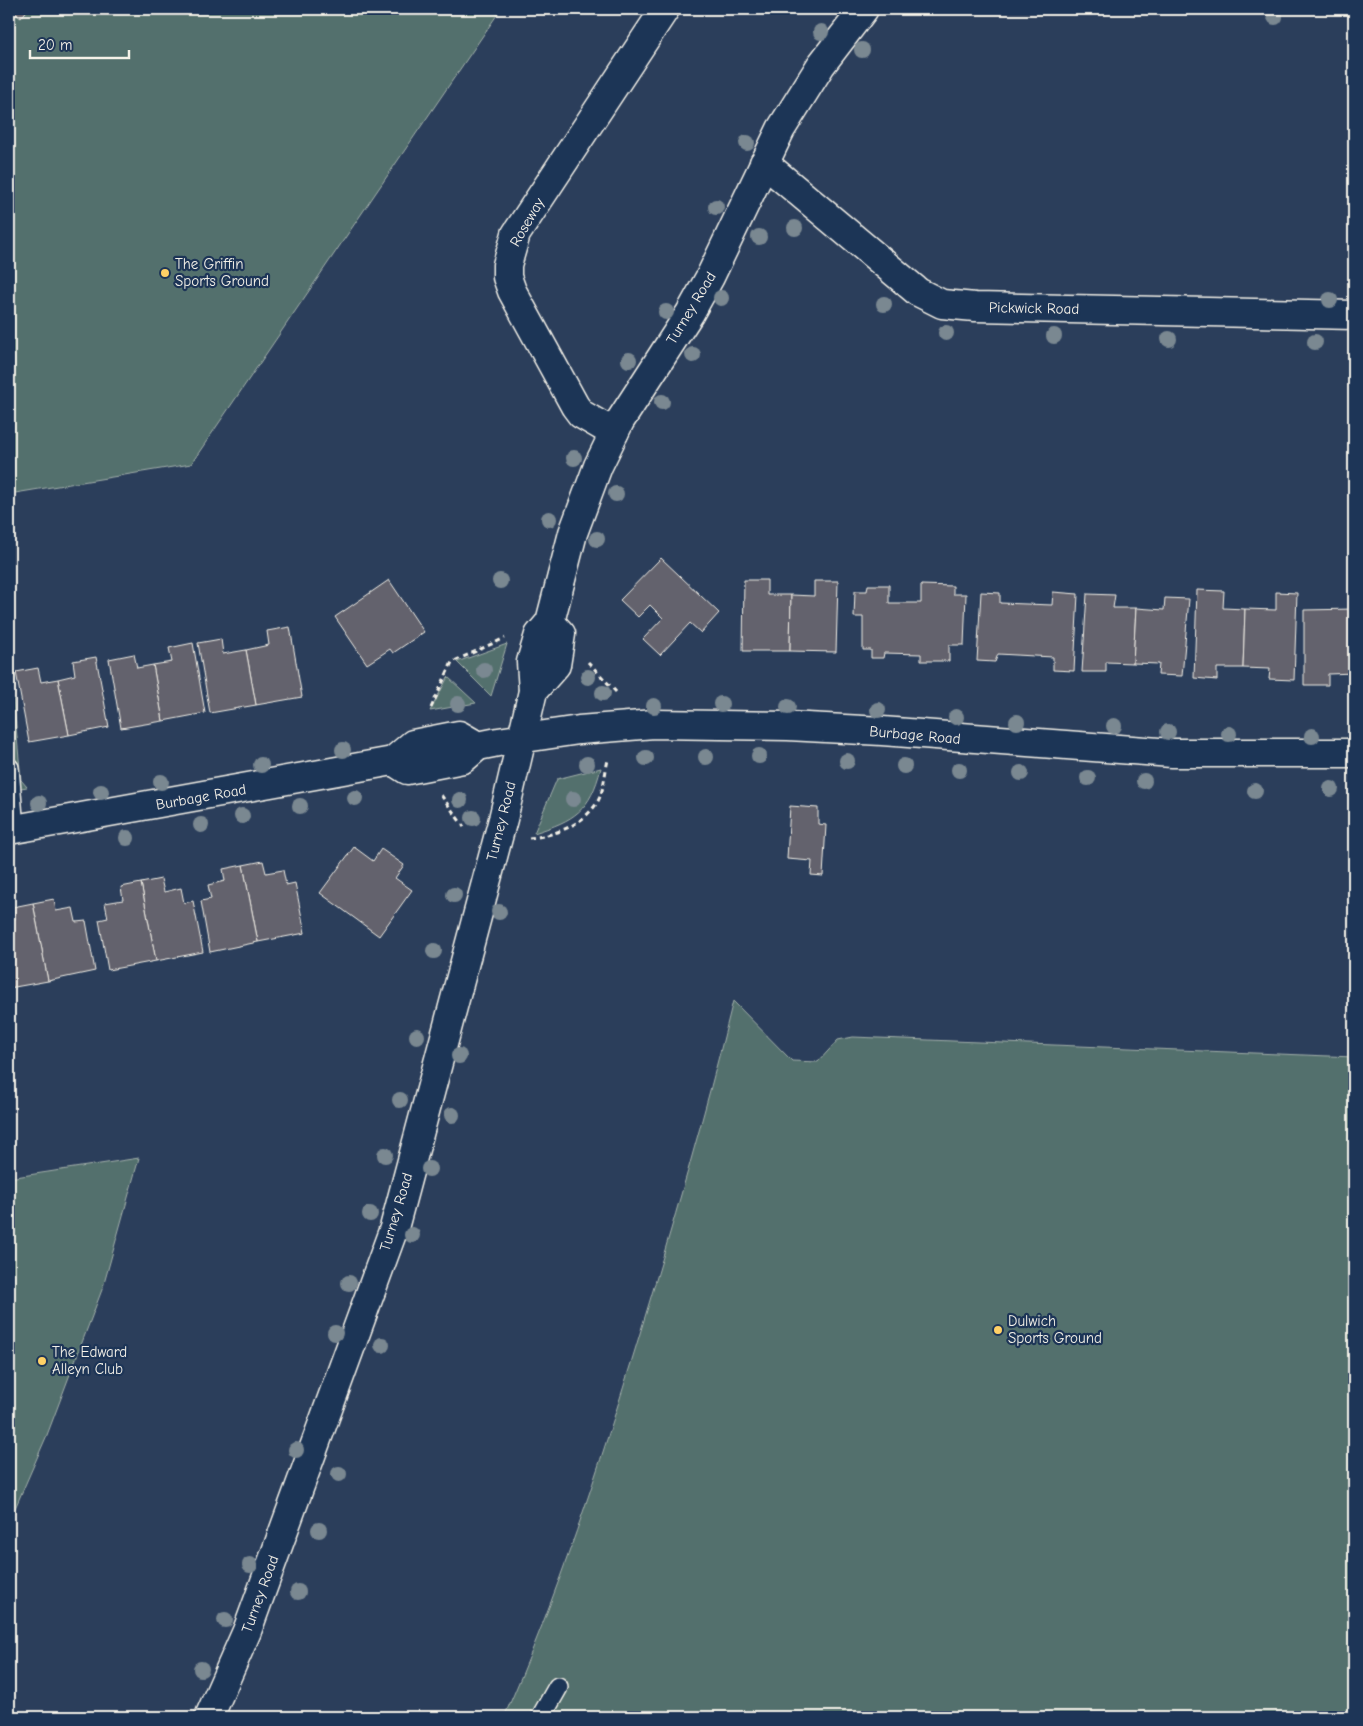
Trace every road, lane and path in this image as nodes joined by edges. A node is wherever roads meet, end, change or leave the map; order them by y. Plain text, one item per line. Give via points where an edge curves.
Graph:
1 (665, 9) edge
2 (864, 9) edge
3 (764, 163) junction
4 (1354, 315) edge
5 (614, 433) junction
6 (510, 636) dead end
7 (587, 661) dead end
8 (618, 694) dead end
9 (428, 716) dead end
10 (521, 738) junction
11 (1354, 753) edge
12 (608, 760) dead end
13 (9, 768) edge
14 (439, 792) dead end
15 (464, 827) dead end
16 (12, 829) edge
17 (528, 838) dead end
18 (558, 1687) dead end
19 (209, 1717) edge
20 (541, 1717) edge

1 - 5 street, Roseway via 516,234 506,265 507,277 519,306 575,406 585,417
2 - 3 street, Turney Road via 803,92
3 - 4 street, Pickwick Road via 918,292 942,304 985,308
3 - 5 street, Turney Road via 707,283
5 - 10 street, Turney Road via 573,533 550,622 561,634 556,665 533,691
6 - 9 path via 452,662
7 - 8 path
10 - 11 street, Burbage Road via 654,724 788,726 1172,753
10 - 16 street, Burbage Road via 478,746 459,735 413,744 392,761
10 - 19 street, Turney Road via 394,1228 247,1631
12 - 17 path via 598,801 577,823 544,837
13 - 16 lane
14 - 15 path
18 - 20 lane

